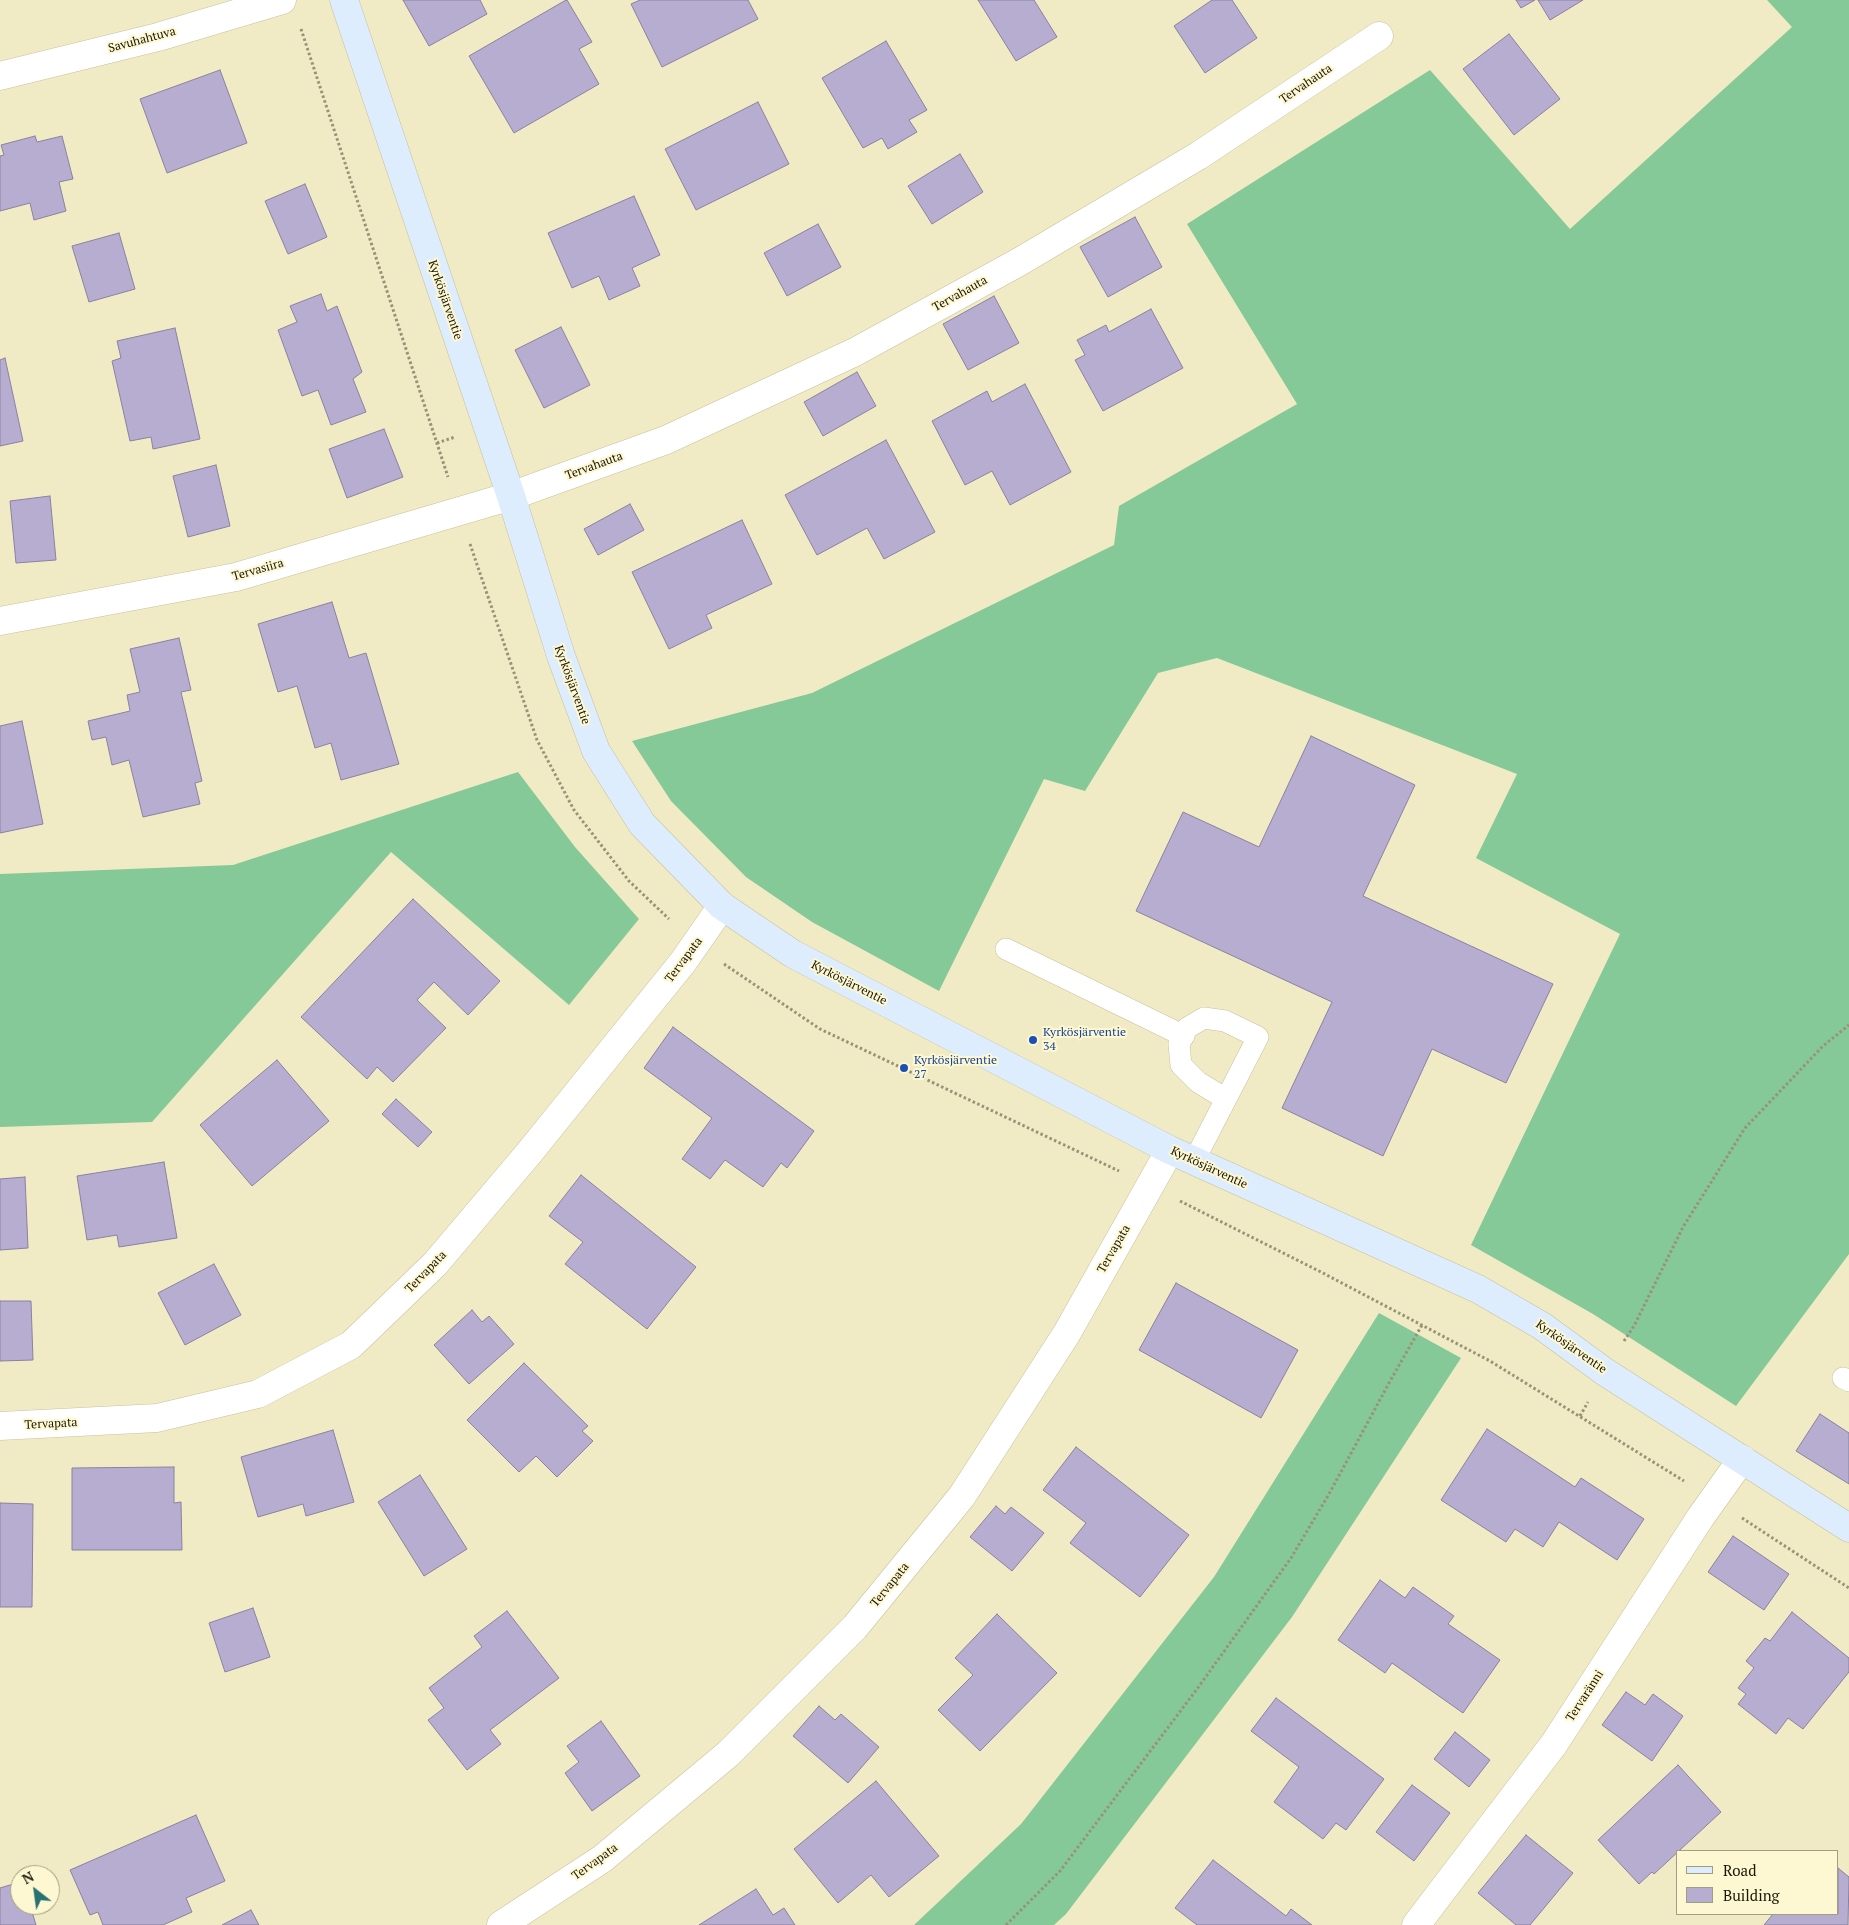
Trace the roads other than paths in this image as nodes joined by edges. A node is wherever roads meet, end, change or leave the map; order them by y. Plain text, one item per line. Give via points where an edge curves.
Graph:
1 (282, 0) edge
2 (344, 0) edge
3 (1379, 36) dead end
4 (0, 76) edge
5 (511, 496) junction
6 (0, 620) edge
7 (722, 906) junction
8 (1006, 949) dead end
9 (1184, 1036) junction
10 (1226, 1098) junction
11 (1182, 1155) junction
12 (0, 1426) edge
13 (1742, 1459) junction
14 (1849, 1528) edge
15 (501, 1925) edge
16 (1416, 1925) edge

1 - 4 street, Savuhahtuva via 158,37
2 - 5 street, Kyrkösjärventie
3 - 5 street, Tervahauta via 1198,156 1019,262 855,352 666,440
5 - 6 street, Tervasiira via 236,577
5 - 7 street, Kyrkösjärventie via 560,656 596,751 642,824
7 - 11 street, Kyrkösjärventie via 793,954
7 - 12 street, Tervapata via 696,945 442,1256 350,1345 258,1394 166,1416
8 - 9 lane
9 - 10 lane via 1179,1044 1181,1065 1198,1082
9 - 10 lane via 1187,1028 1204,1018 1225,1020 1258,1037
10 - 11 lane
11 - 13 street, Kyrkösjärventie via 1478,1289 1542,1326 1605,1372
11 - 15 street, Tervapata via 1150,1186 1067,1332 962,1496 855,1627 728,1754 602,1859
13 - 14 street, Kyrkösjärventie
13 - 16 street, Tervaränni via 1554,1744

